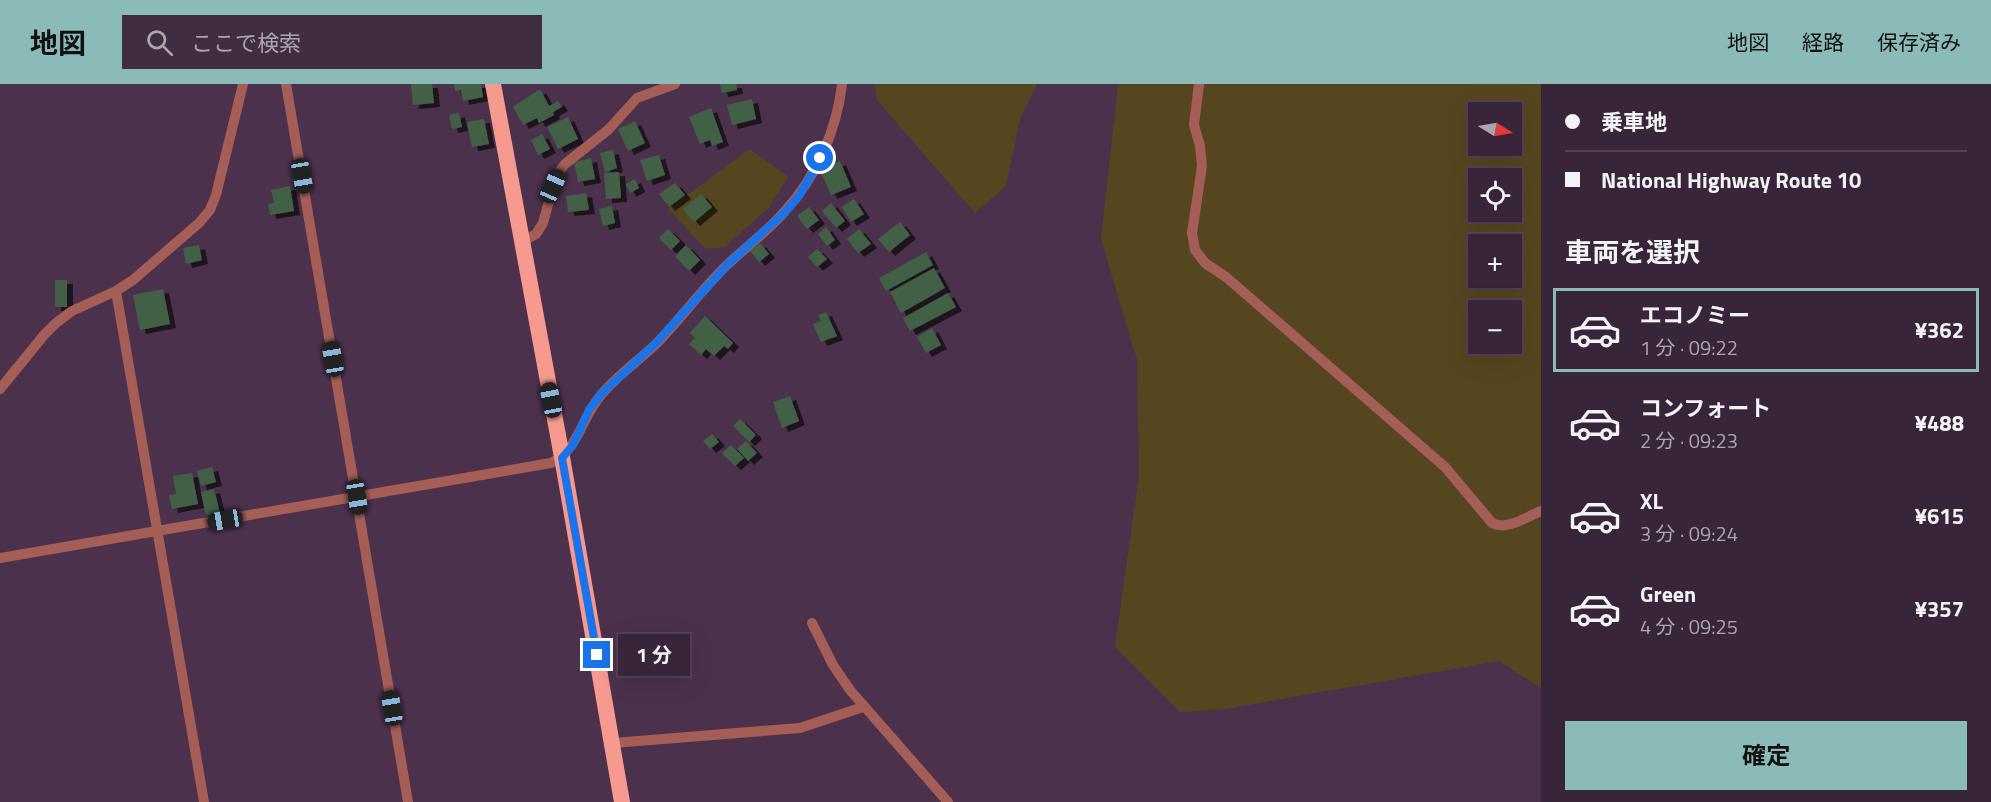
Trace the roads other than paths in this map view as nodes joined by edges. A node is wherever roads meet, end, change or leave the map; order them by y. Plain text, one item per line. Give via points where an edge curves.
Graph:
1 (243, 84) edge
2 (286, 84) edge
3 (493, 84) edge
4 (675, 84) edge
5 (842, 84) edge
6 (1199, 84) edge
7 (522, 242) junction
8 (116, 291) junction
9 (0, 389) edge
10 (562, 458) junction
11 (357, 497) junction
12 (1541, 511) edge
13 (159, 532) junction
14 (0, 558) edge
15 (812, 623) dead end
16 (862, 706) junction
17 (613, 743) junction
18 (204, 802) edge
19 (408, 802) edge
20 (622, 802) edge
21 (948, 802) edge

1 - 8 street via 210,210
2 - 11 street
3 - 7 highway
4 - 7 street via 637,98 608,130 565,164 553,186 543,223 536,234
5 - 10 street via 834,124 799,196 602,393
6 - 12 street via 1194,125 1202,166 1192,233 1195,250 1205,263 1445,467 1492,523 1505,526
7 - 10 highway
8 - 9 street via 72,311 56,323
8 - 13 street
10 - 11 street
10 - 17 highway
11 - 13 street
11 - 19 street
13 - 14 street
13 - 18 street
15 - 16 street via 833,664
16 - 17 street via 800,728
16 - 21 street
17 - 20 highway

